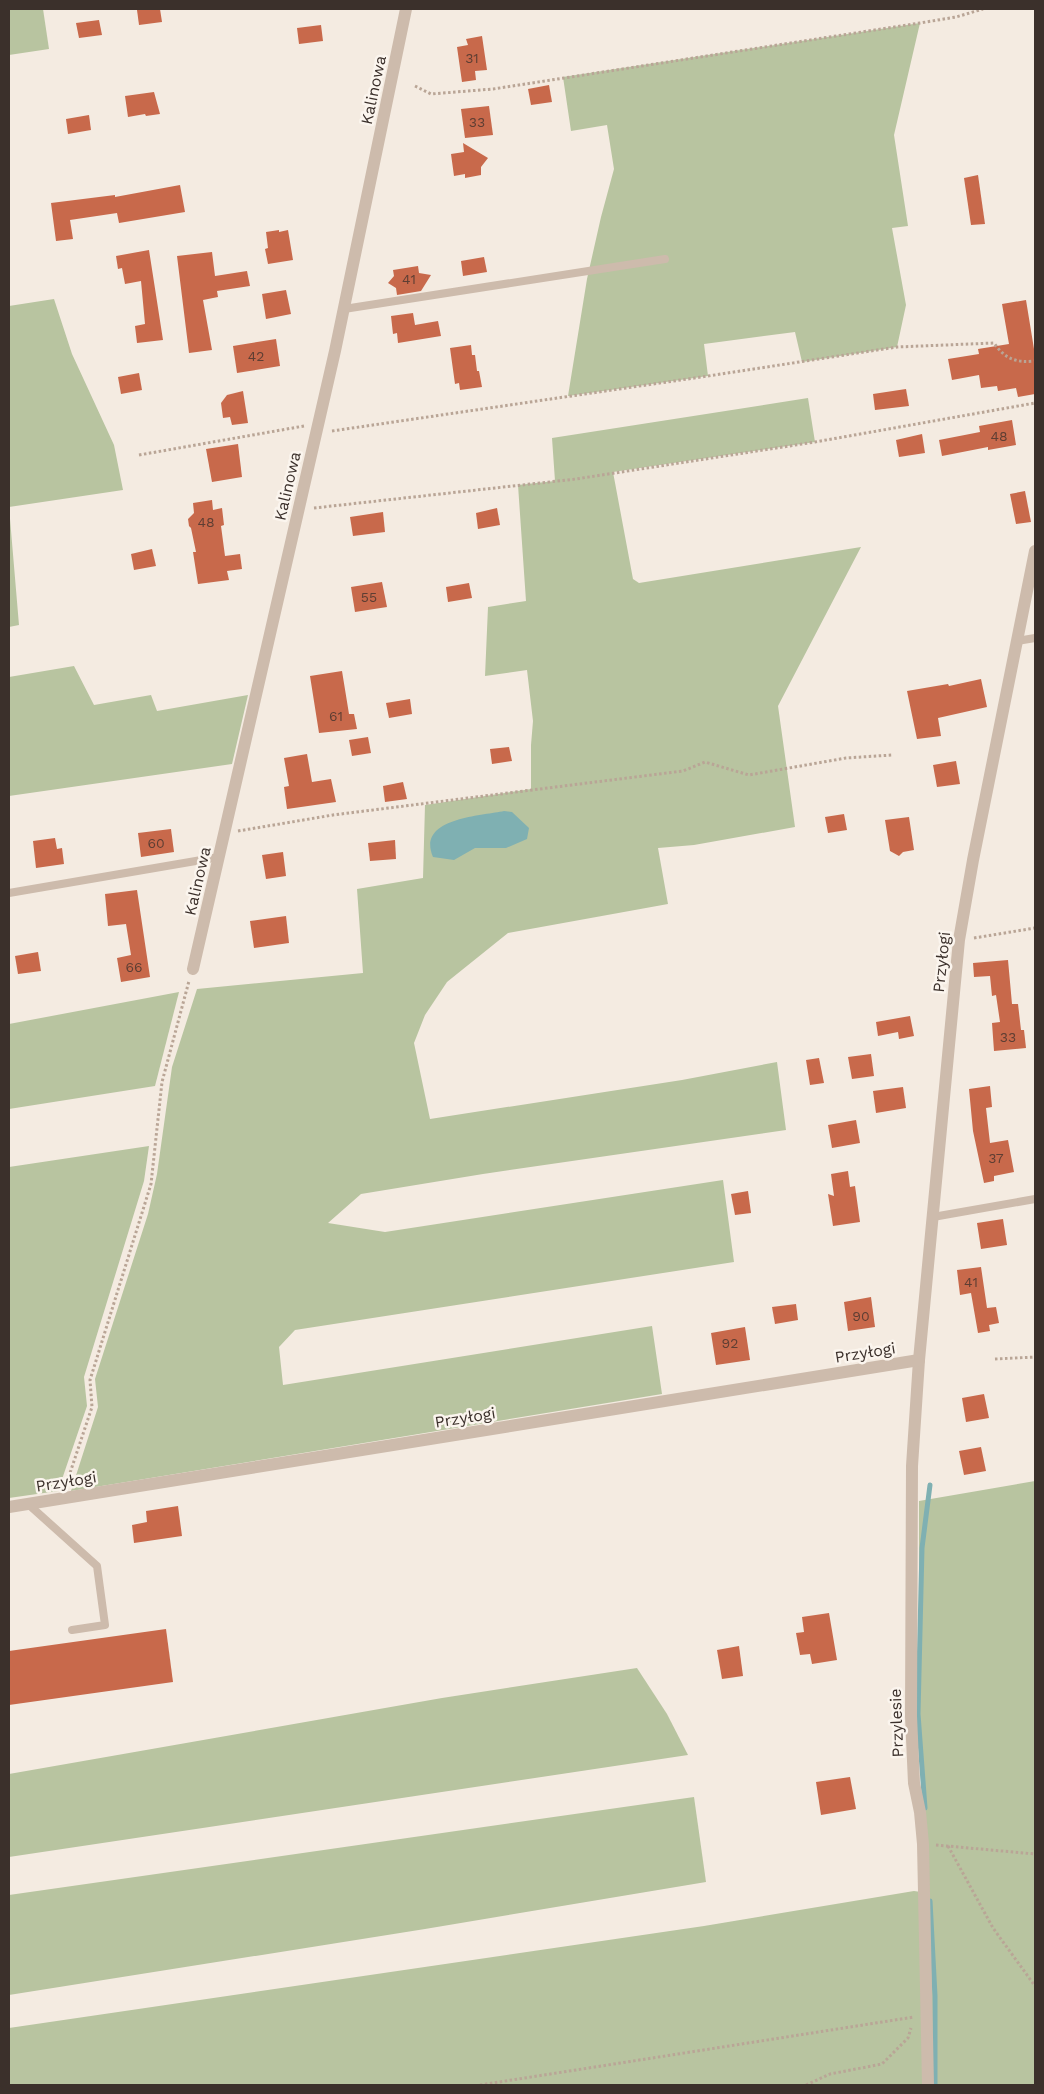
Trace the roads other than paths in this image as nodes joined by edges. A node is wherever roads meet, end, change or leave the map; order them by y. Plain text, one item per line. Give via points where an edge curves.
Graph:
1 (406, 9) edge
2 (665, 259) dead end
3 (344, 309) junction
4 (1035, 551) edge
5 (1035, 638) edge
6 (1017, 641) junction
7 (220, 857) junction
8 (9, 893) edge
9 (193, 969) road end
10 (1035, 1199) edge
11 (932, 1217) junction
12 (919, 1360) junction
13 (28, 1504) junction
14 (9, 1507) edge
15 (72, 1630) dead end
16 (928, 2085) edge

1 - 3 street, Kalinowa
2 - 3 lane
3 - 7 street, Kalinowa
4 - 6 street, Przyłogi
5 - 6 lane
6 - 11 street, Przyłogi via 959,940
7 - 8 lane
7 - 9 street, Kalinowa
10 - 11 lane
11 - 12 street, Przyłogi
12 - 13 street, Przyłogi
12 - 16 street, Przylesie via 912,1466 911,1707 914,1784 923,1844
13 - 14 street, Przyłogi
13 - 15 lane via 98,1566 105,1625

